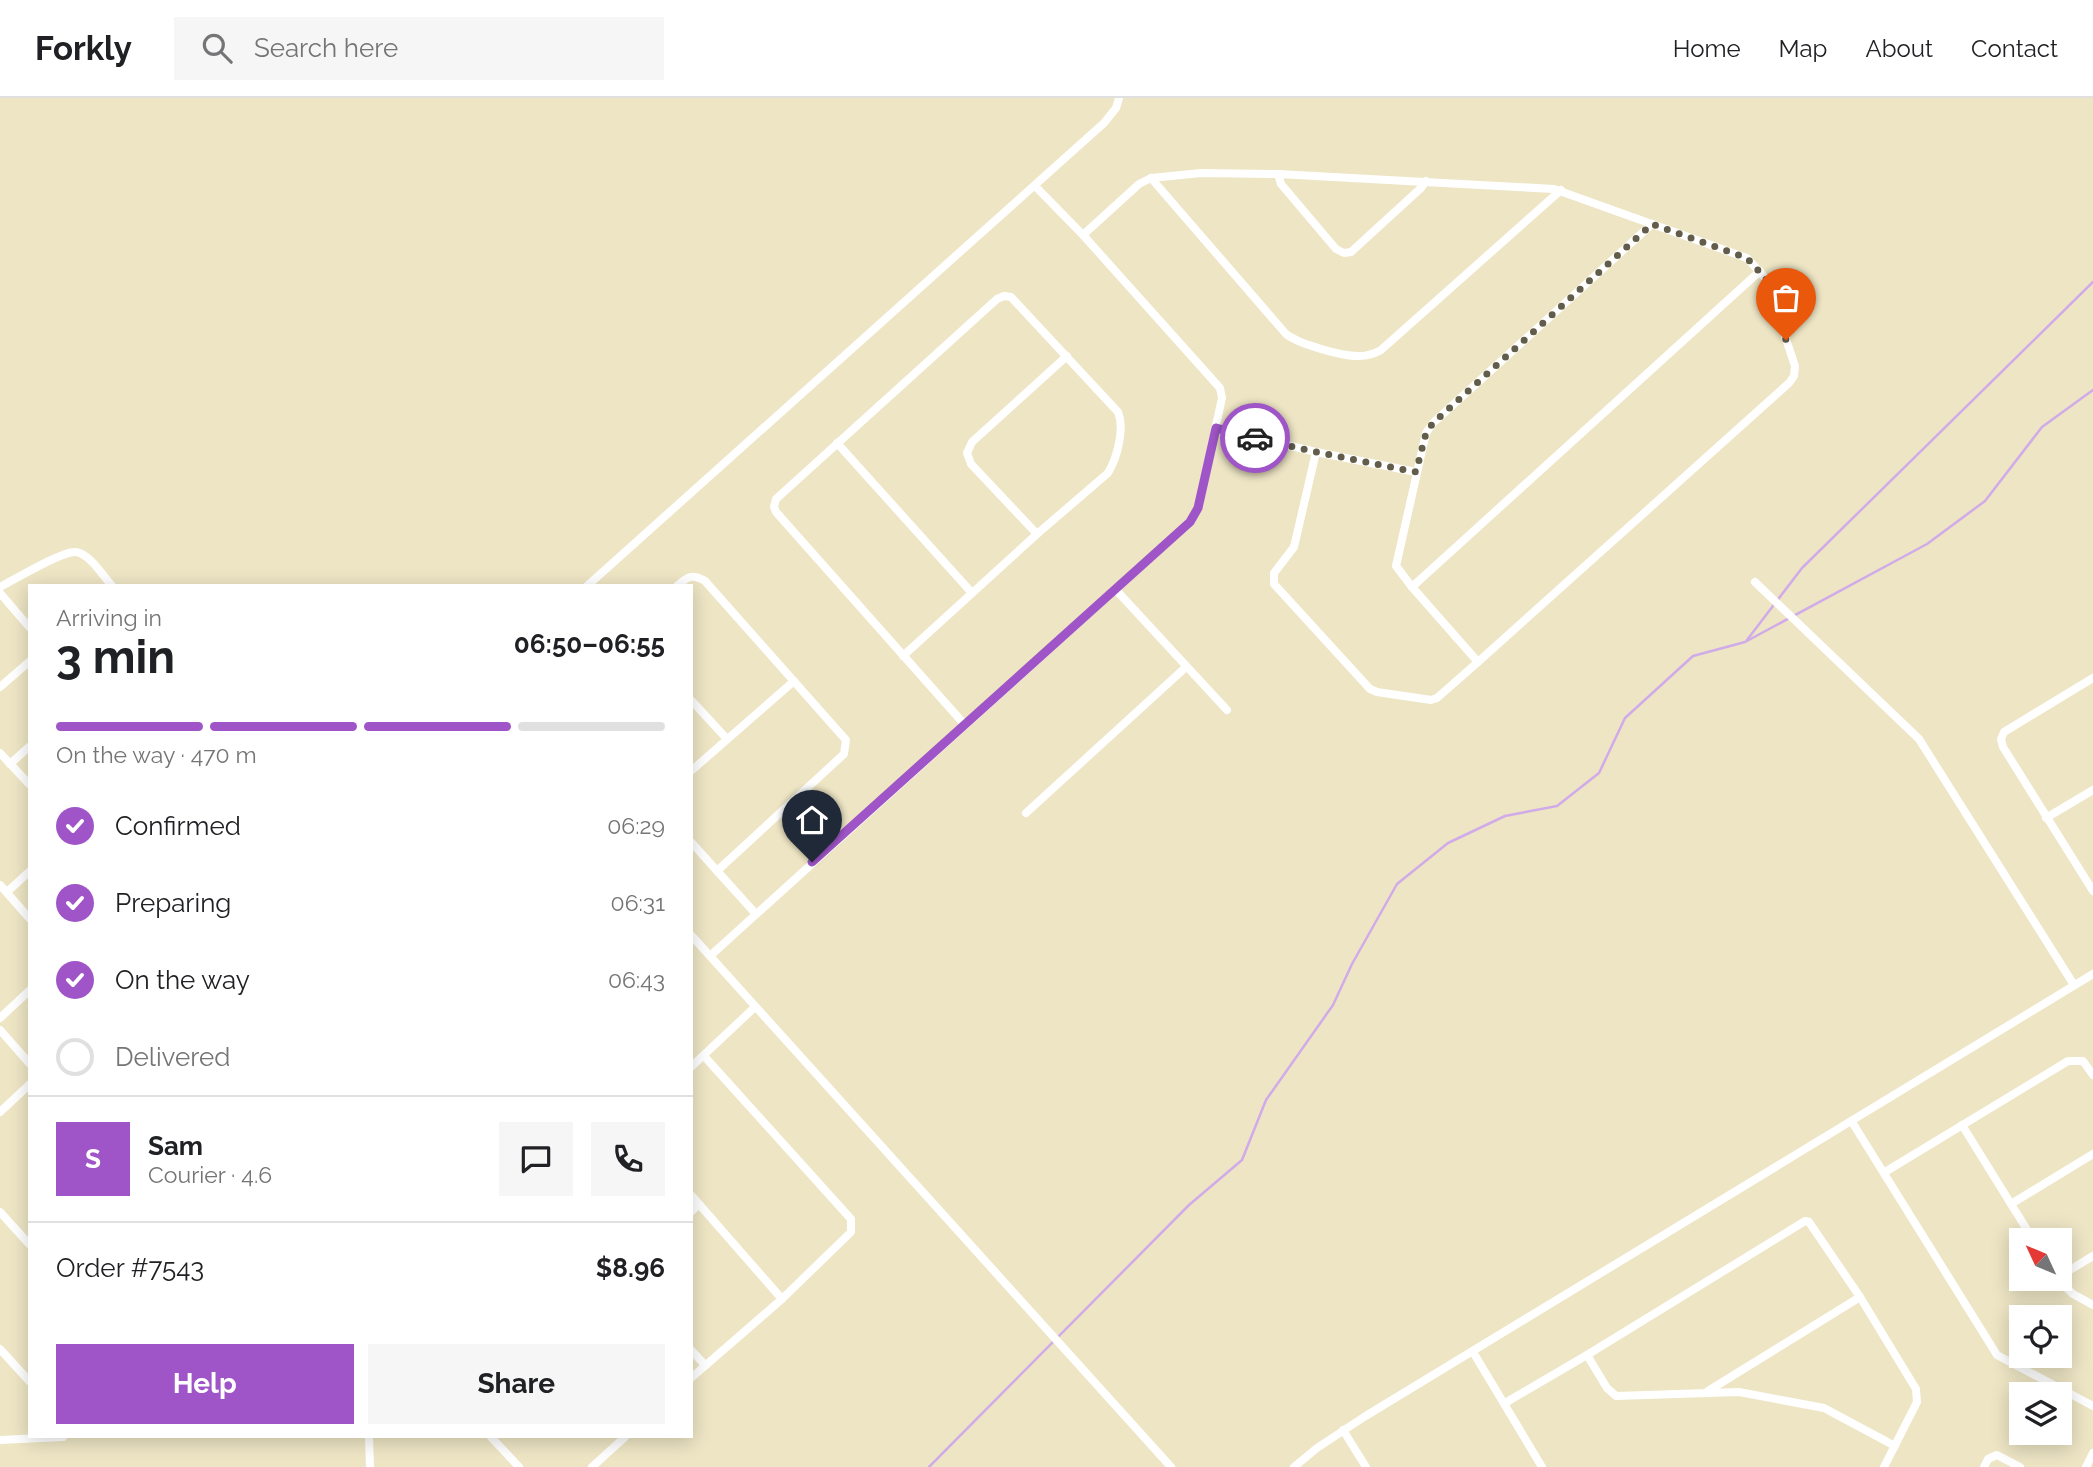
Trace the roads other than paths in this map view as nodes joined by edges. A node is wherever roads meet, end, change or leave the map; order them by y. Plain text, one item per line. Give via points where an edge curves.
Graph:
1 (1119, 98) edge
2 (1278, 174) junction
3 (1151, 178) junction
4 (1426, 181) junction
5 (1035, 186) junction
6 (1562, 190) junction
7 (1652, 224) junction
8 (1083, 235) junction
9 (1760, 271) junction
10 (1067, 356) junction
11 (1216, 428) junction
12 (837, 443) junction
13 (1316, 452) junction
14 (1416, 472) junction
15 (1037, 534) junction
16 (1755, 582) dead end
17 (110, 584) edge
18 (589, 584) edge
19 (679, 584) edge
20 (0, 587) edge
21 (1412, 587) junction
22 (1116, 590) junction
23 (0, 593) edge
24 (972, 593) junction
25 (28, 626) edge
26 (904, 656) junction
27 (1478, 662) junction
28 (28, 663) edge
29 (1186, 667) junction
30 (2093, 678) edge
31 (793, 681) junction
32 (0, 687) edge
33 (693, 702) edge
34 (1227, 710) dead end
35 (965, 725) junction
36 (727, 739) junction
37 (28, 748) edge
38 (0, 752) edge
39 (10, 764) junction
40 (693, 769) edge
41 (28, 783) edge
42 (2093, 790) edge
43 (1026, 813) dead end
44 (2046, 818) junction
45 (693, 844) edge
46 (717, 870) junction
47 (28, 873) edge
48 (0, 885) edge
49 (2093, 891) edge
50 (7, 892) junction
51 (755, 913) junction
52 (28, 917) edge
53 (693, 937) edge
54 (710, 956) junction
55 (2093, 974) edge
56 (2074, 985) junction
57 (28, 992) edge
58 (755, 1007) junction
59 (0, 1018) edge
60 (0, 1030) edge
61 (704, 1056) junction
62 (28, 1062) edge
63 (693, 1065) edge
64 (2093, 1076) edge
65 (28, 1086) edge
66 (0, 1112) edge
67 (1852, 1122) junction
68 (1962, 1125) junction
69 (2093, 1154) edge
70 (1885, 1172) junction
71 (693, 1197) edge
72 (699, 1204) junction
73 (2011, 1204) junction
74 (693, 1210) edge
75 (0, 1212) edge
76 (2026, 1228) edge
77 (28, 1243) edge
78 (2093, 1255) edge
79 (2072, 1269) edge
80 (2071, 1292) edge
81 (1860, 1297) junction
82 (782, 1299) junction
83 (2093, 1305) edge
84 (0, 1349) edge
85 (693, 1352) edge
86 (1474, 1352) junction
87 (1587, 1355) junction
88 (705, 1365) junction
89 (693, 1376) edge
90 (28, 1380) edge
91 (1703, 1393) junction
92 (1505, 1403) junction
93 (2093, 1406) edge
94 (1343, 1430) junction
95 (28, 1438) edge
96 (369, 1438) edge
97 (492, 1438) edge
98 (624, 1438) edge
99 (0, 1440) edge
100 (1895, 1446) junction
101 (2093, 1452) edge
102 (370, 1467) edge
103 (519, 1467) edge
104 (592, 1467) edge
105 (1171, 1467) edge
106 (1294, 1467) edge
107 (1366, 1467) edge
108 (1542, 1467) edge
109 (1884, 1467) edge
110 (1984, 1467) edge
111 (2021, 1467) edge
112 (2086, 1467) edge

1 - 5 street via 1112,115
2 - 3 street
2 - 4 street
2 - 4 street via 1281,184 1344,253 1351,252
3 - 6 street via 1286,334 1296,342 1357,357 1381,350
3 - 8 street
4 - 6 street
5 - 8 street
5 - 18 street
6 - 7 street
7 - 9 street via 1747,258
7 - 14 street via 1433,423
8 - 11 street via 1220,388
9 - 21 street
9 - 27 street via 1795,366 1792,380
10 - 12 street via 1018,302 1004,296 996,299
10 - 15 street via 1122,421 1108,473
10 - 15 street via 972,442 967,453 971,464
11 - 13 street
11 - 22 street via 1195,516
12 - 24 street
12 - 26 street via 776,499 774,507
13 - 14 street
13 - 27 street via 1294,547 1274,573 1274,584 1363,684 1377,692 1431,700
14 - 21 street via 1396,566
15 - 24 street
16 - 56 street via 1919,739
17 - 20 street via 77,552 64,554
19 - 31 street via 688,576 705,581
21 - 27 street
22 - 29 street
22 - 35 street
23 - 25 street
24 - 26 street
26 - 35 street
28 - 32 street
29 - 34 street
29 - 43 street
30 - 44 street via 2002,736 2003,747
31 - 36 street
31 - 46 street via 846,740 847,747
33 - 36 street
35 - 51 street
36 - 40 street
37 - 39 street
38 - 39 street
39 - 41 street
42 - 44 street
44 - 49 street
45 - 46 street
46 - 51 street
47 - 50 street
48 - 50 street
50 - 52 street
51 - 54 street
53 - 54 street
54 - 58 street
55 - 56 street
56 - 67 street
57 - 59 street
58 - 61 street
58 - 105 street
60 - 62 street
61 - 63 street
61 - 82 street via 851,1219 851,1232
64 - 68 street via 2083,1061 2068,1061
65 - 66 street
67 - 70 street
67 - 86 street
68 - 70 street
68 - 73 street
69 - 73 street
70 - 93 street via 1997,1355
71 - 72 street
72 - 74 street
72 - 82 street
73 - 76 street
75 - 77 street
78 - 79 street
80 - 83 street
81 - 87 street via 1812,1224 1805,1221
81 - 91 street
81 - 100 street via 1916,1389 1917,1402
82 - 88 street
84 - 90 street
85 - 88 street
86 - 92 street
86 - 94 street
87 - 91 street via 1616,1396
87 - 92 street
88 - 89 street
91 - 100 street via 1739,1392 1819,1407
92 - 108 street
94 - 106 street
94 - 107 street
95 - 99 street
96 - 102 street
97 - 103 street
98 - 104 street
100 - 109 street
101 - 112 street
110 - 111 street via 1997,1455

